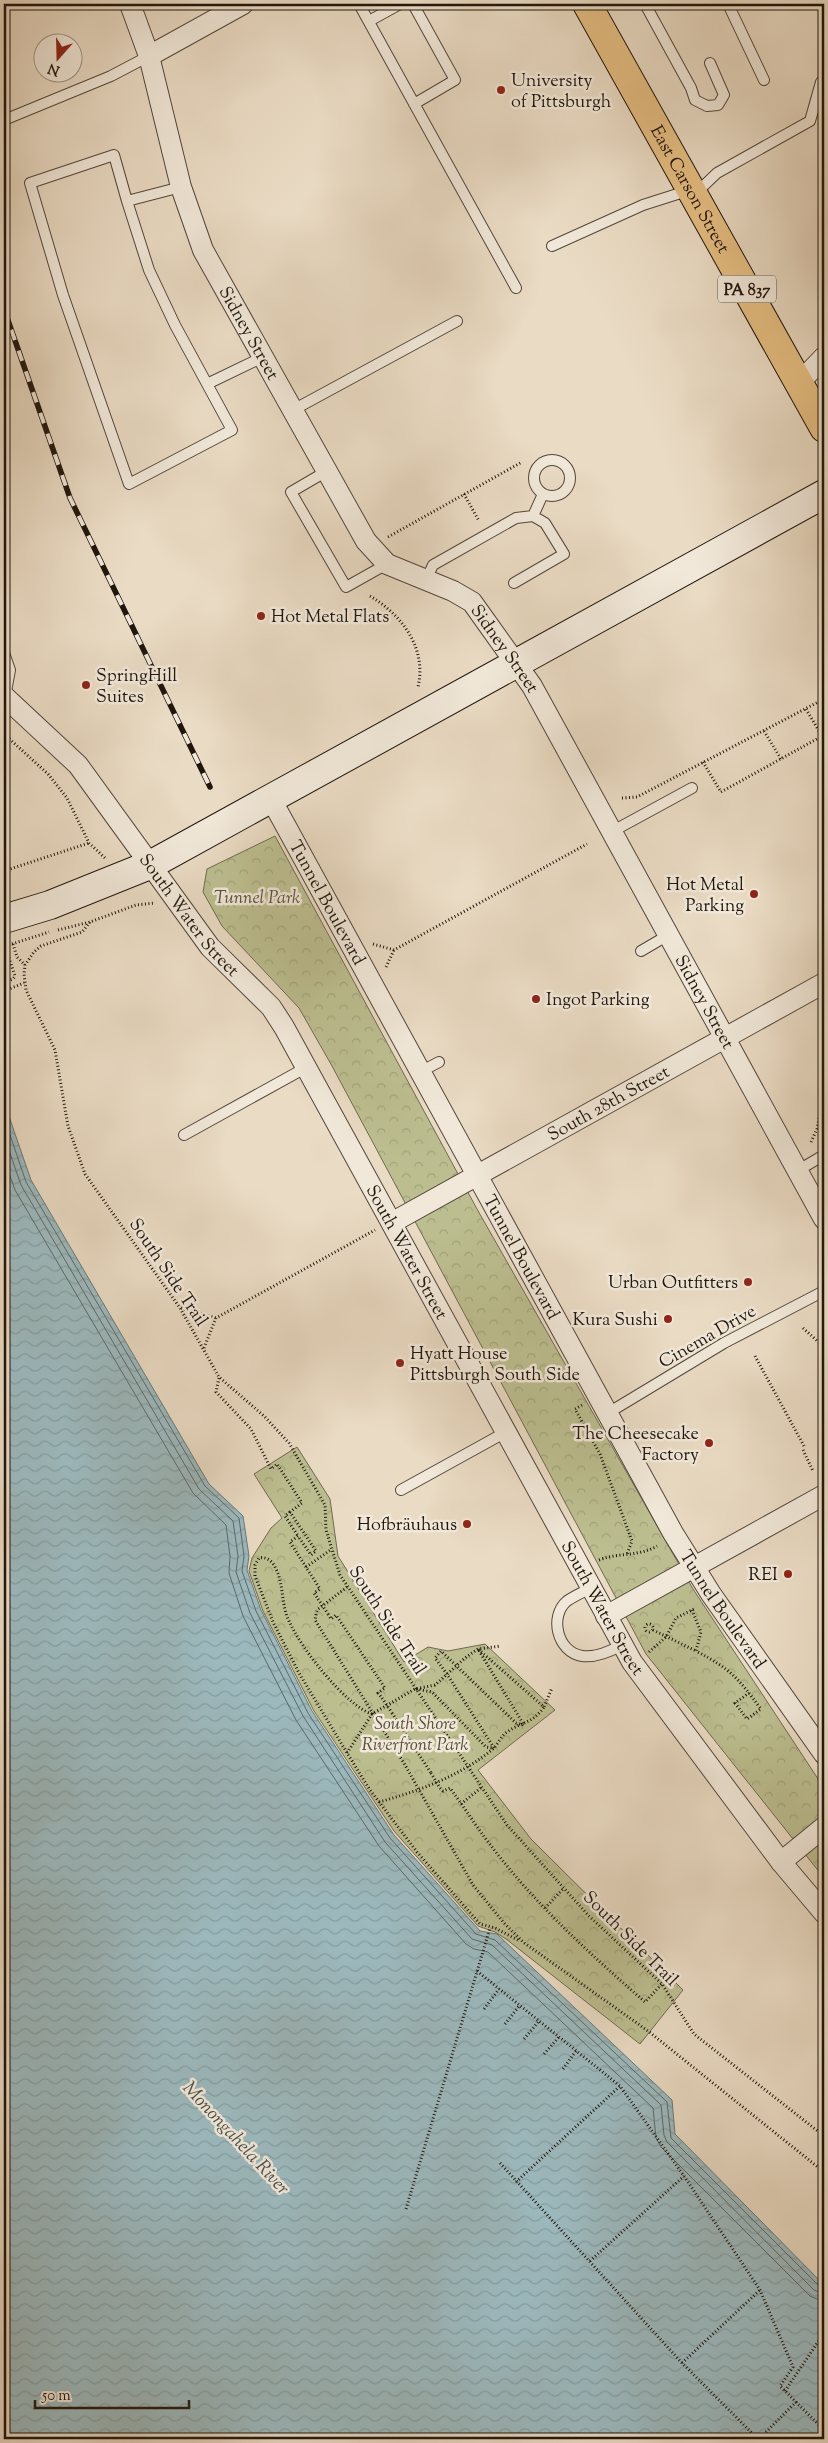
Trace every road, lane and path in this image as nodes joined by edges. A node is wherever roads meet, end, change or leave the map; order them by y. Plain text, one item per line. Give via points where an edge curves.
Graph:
1 (130, 4) edge
2 (243, 4) edge
3 (359, 4) edge
4 (400, 4) edge
5 (412, 4) edge
6 (587, 4) edge
7 (645, 4) edge
8 (728, 4) edge
9 (369, 21) junction
10 (148, 56) junction
11 (710, 63) dead end
12 (764, 80) dead end
13 (824, 80) edge
14 (414, 104) junction
15 (4, 120) edge
16 (181, 187) junction
17 (692, 192) junction
18 (127, 201) junction
19 (552, 246) dead end
20 (516, 288) dead end
21 (457, 321) dead end
22 (263, 357) junction
23 (824, 357) edge
24 (799, 383) junction
25 (207, 384) junction
26 (293, 410) junction
27 (824, 428) edge
28 (522, 462) dead end
29 (327, 472) junction
30 (464, 494) junction
31 (544, 494) dead end
32 (824, 494) edge
33 (533, 516) junction
34 (479, 521) dead end
35 (387, 537) dead end
36 (387, 564) junction
37 (426, 580) junction
38 (514, 583) dead end
39 (370, 596) dead end
40 (4, 652) edge
41 (516, 664) junction
42 (418, 687) dead end
43 (4, 696) edge
44 (824, 699) edge
45 (806, 709) junction
46 (764, 731) junction
47 (4, 734) edge
48 (823, 735) edge
49 (781, 759) junction
50 (704, 762) junction
51 (692, 788) dead end
52 (622, 798) dead end
53 (271, 799) junction
54 (613, 832) junction
55 (89, 843) junction
56 (587, 844) dead end
57 (102, 853) dead end
58 (152, 864) junction
59 (4, 871) edge
60 (131, 896) dead end
61 (160, 902) dead end
62 (136, 905) junction
63 (90, 922) junction
64 (670, 934) junction
65 (10, 936) edge
66 (368, 943) dead end
67 (4, 946) edge
68 (394, 950) junction
69 (641, 951) dead end
70 (7, 952) dead end
71 (4, 964) edge
72 (25, 965) junction
73 (384, 972) dead end
74 (4, 982) edge
75 (24, 983) junction
76 (824, 983) edge
77 (4, 991) edge
78 (725, 1038) junction
79 (439, 1062) dead end
80 (307, 1067) junction
81 (420, 1072) junction
82 (824, 1092) edge
83 (184, 1135) dead end
84 (811, 1142) dead end
85 (824, 1155) edge
86 (797, 1171) junction
87 (477, 1175) junction
88 (824, 1219) edge
89 (384, 1226) junction
90 (824, 1291) edge
91 (180, 1308) junction
92 (216, 1318) junction
93 (803, 1328) dead end
94 (824, 1348) edge
95 (204, 1349) junction
96 (755, 1356) dead end
97 (219, 1377) junction
98 (584, 1405) dead end
99 (608, 1412) junction
100 (506, 1432) junction
101 (813, 1471) dead end
102 (402, 1490) dead end
103 (824, 1495) edge
104 (290, 1512) junction
105 (298, 1536) junction
106 (660, 1544) dead end
107 (332, 1549) junction
108 (627, 1554) junction
109 (594, 1562) dead end
110 (306, 1567) junction
111 (694, 1567) junction
112 (347, 1587) junction
113 (591, 1588) junction
114 (698, 1606) dead end
115 (692, 1610) junction
116 (606, 1616) junction
117 (653, 1630) dead end
118 (666, 1637) junction
119 (622, 1645) junction
120 (501, 1646) dead end
121 (478, 1649) junction
122 (696, 1651) junction
123 (642, 1656) dead end
124 (456, 1666) junction
125 (447, 1674) junction
126 (552, 1688) dead end
127 (415, 1689) junction
128 (749, 1693) junction
129 (544, 1707) junction
130 (372, 1714) junction
131 (524, 1725) junction
132 (494, 1748) junction
133 (347, 1753) junction
134 (824, 1754) edge
135 (468, 1766) junction
136 (482, 1787) junction
137 (420, 1790) junction
138 (379, 1802) junction
139 (461, 1804) junction
140 (824, 1827) edge
141 (781, 1862) junction
142 (563, 1889) junction
143 (545, 1908) junction
144 (824, 1913) edge
145 (490, 1928) dead end
146 (522, 1942) junction
147 (477, 1971) junction
148 (662, 1984) junction
149 (499, 1989) junction
150 (520, 2005) junction
151 (484, 2008) dead end
152 (539, 2021) junction
153 (505, 2024) dead end
154 (559, 2037) junction
155 (524, 2039) dead end
156 (576, 2051) junction
157 (544, 2054) dead end
158 (563, 2069) dead end
159 (620, 2086) junction
160 (824, 2136) edge
161 (500, 2163) dead end
162 (824, 2172) edge
163 (684, 2176) junction
164 (516, 2182) junction
165 (406, 2208) dead end
166 (590, 2261) junction
167 (760, 2290) junction
168 (824, 2333) edge
169 (682, 2363) junction
170 (786, 2391) junction
171 (796, 2402) junction
172 (824, 2430) edge
173 (759, 2439) edge

1 - 10 street, Sidney Street
2 - 10 street
3 - 9 lane
4 - 9 lane
5 - 14 lane via 455,80
6 - 17 main road, East Carson Street / PA 837
7 - 11 lane via 695,100 712,106 718,105 724,96
8 - 12 lane
9 - 14 lane
10 - 15 lane via 111,76
10 - 16 street, Sidney Street
13 - 17 lane via 810,121 717,173
14 - 20 lane
16 - 18 lane
16 - 22 street, Sidney Street via 203,250
17 - 19 lane via 643,205
17 - 24 main road, East Carson Street / PA 837
18 - 25 lane via 149,270
18 - 25 lane via 114,155 30,183 63,295 129,484 232,430
21 - 26 lane
22 - 25 lane
22 - 26 street, Sidney Street
23 - 24 street
24 - 27 main road, East Carson Street / PA 837
26 - 29 street, Sidney Street
28 - 30 path
29 - 36 street, Sidney Street via 366,541
29 - 36 lane via 291,492 346,587
30 - 34 path
30 - 35 path
31 - 33 lane
32 - 41 main road
33 - 37 lane via 516,518 433,565
33 - 38 lane via 544,522 564,554
36 - 37 street, Sidney Street
37 - 41 street, Sidney Street via 472,602
39 - 42 path via 391,610 406,626 419,666
40 - 43 lane via 10,670
41 - 53 main road
41 - 54 street, Sidney Street via 532,686
43 - 58 street, South Water Street via 78,765
44 - 45 path
45 - 46 path
45 - 48 path
46 - 49 path
46 - 50 path
47 - 55 path via 48,774 67,798
48 - 49 path
49 - 50 path via 721,792
50 - 52 path via 637,797
51 - 54 lane
53 - 58 main road
53 - 81 street, Tunnel Boulevard
54 - 64 street, Sidney Street
55 - 57 path
55 - 59 path
56 - 68 path
58 - 65 main road via 50,905
58 - 80 street, South Water Street via 210,947 271,1008
60 - 62 path
61 - 62 path
62 - 63 path
63 - 65 path
63 - 72 path via 82,932 41,946
64 - 69 lane
64 - 78 street, Sidney Street
65 - 72 path via 17,957
66 - 68 path
67 - 71 path, bridge via 9,962
68 - 73 path
70 - 74 path, bridge via 14,976
72 - 75 path, South Side Trail
75 - 77 path
75 - 91 path, South Side Trail via 55,1050 68,1126 85,1174
76 - 78 street, South 28th Street
78 - 86 street, Sidney Street
78 - 87 street, South 28th Street
79 - 81 lane
80 - 83 lane
80 - 89 street, South Water Street
81 - 87 street, Tunnel Boulevard
82 - 84 path via 817,1129
85 - 86 lane
86 - 88 street, Sidney Street
87 - 89 street, South 28th Street
87 - 99 street, Tunnel Boulevard
89 - 92 path
89 - 100 street, South Water Street
90 - 99 lane, Cinema Drive via 724,1343
91 - 92 path
91 - 95 path, South Side Trail
92 - 95 path
93 - 94 path
95 - 97 path, South Side Trail
96 - 101 path
97 - 104 path via 216,1392 251,1429 271,1469 277,1464 302,1503
97 - 107 path, South Side Trail via 289,1443 325,1505 326,1530
98 - 108 path via 575,1409 600,1454 632,1541
99 - 111 street, Tunnel Boulevard
100 - 102 lane
100 - 113 street, South Water Street
103 - 111 street
104 - 105 path via 285,1516
104 - 105 path via 316,1551 310,1554
105 - 110 path via 290,1542
106 - 108 path via 644,1552
107 - 110 path
107 - 112 path, South Side Trail
108 - 109 path via 613,1554
110 - 139 path, bridge via 320,1589 314,1593 331,1619 336,1615 385,1688 378,1693 430,1773 440,1788 443,1791 450,1788
111 - 116 street
111 - 134 street, Tunnel Boulevard
112 - 127 path, South Side Trail
112 - 130 path via 316,1610 315,1620
113 - 116 street, South Water Street
113 - 119 lane via 566,1602 558,1614 560,1639 580,1656
114 - 115 path
115 - 118 path via 676,1618
115 - 122 path via 701,1632
116 - 119 street, South Water Street
117 - 118 path
118 - 122 path
118 - 123 path
119 - 141 street, South Water Street
120 - 121 path
121 - 124 path
121 - 129 path
121 - 131 path
122 - 128 path via 732,1672
124 - 125 path
124 - 125 path via 441,1651 435,1658
124 - 131 path via 516,1723
125 - 127 path via 435,1685
125 - 132 path
126 - 129 path
127 - 130 path
127 - 132 path via 432,1692 486,1747
127 - 135 path, South Side Trail
128 - 128 path via 761,1709 747,1719 735,1703
129 - 131 path via 537,1717
130 - 133 path
130 - 133 path via 350,1702 299,1639 283,1604 276,1570 270,1561 259,1558 255,1564 255,1576 273,1622
130 - 137 path
131 - 132 path via 507,1732
132 - 135 path
133 - 138 path
135 - 136 path, South Side Trail
135 - 137 path
136 - 139 path
136 - 142 path, South Side Trail via 507,1825
137 - 138 path
137 - 146 path via 472,1885
138 - 146 path via 417,1852 480,1924
139 - 143 path via 493,1848
140 - 141 street
141 - 144 street, South Water Street
142 - 143 path
142 - 148 path, South Side Trail
143 - 148 path via 589,1953 645,2002
145 - 147 path
146 - 162 path via 648,2031
147 - 149 path
147 - 165 path
148 - 160 path, South Side Trail via 694,2034
149 - 150 path
149 - 151 path
150 - 152 path
150 - 153 path
152 - 154 path
152 - 155 path
154 - 156 path
154 - 157 path
156 - 158 path
156 - 159 path
159 - 163 path
159 - 164 path
161 - 164 path
163 - 166 path
163 - 167 path
164 - 166 path
166 - 169 path
167 - 169 path
167 - 170 path via 793,2367 780,2386
168 - 170 path
169 - 173 path
170 - 171 path
171 - 172 path
171 - 173 path

